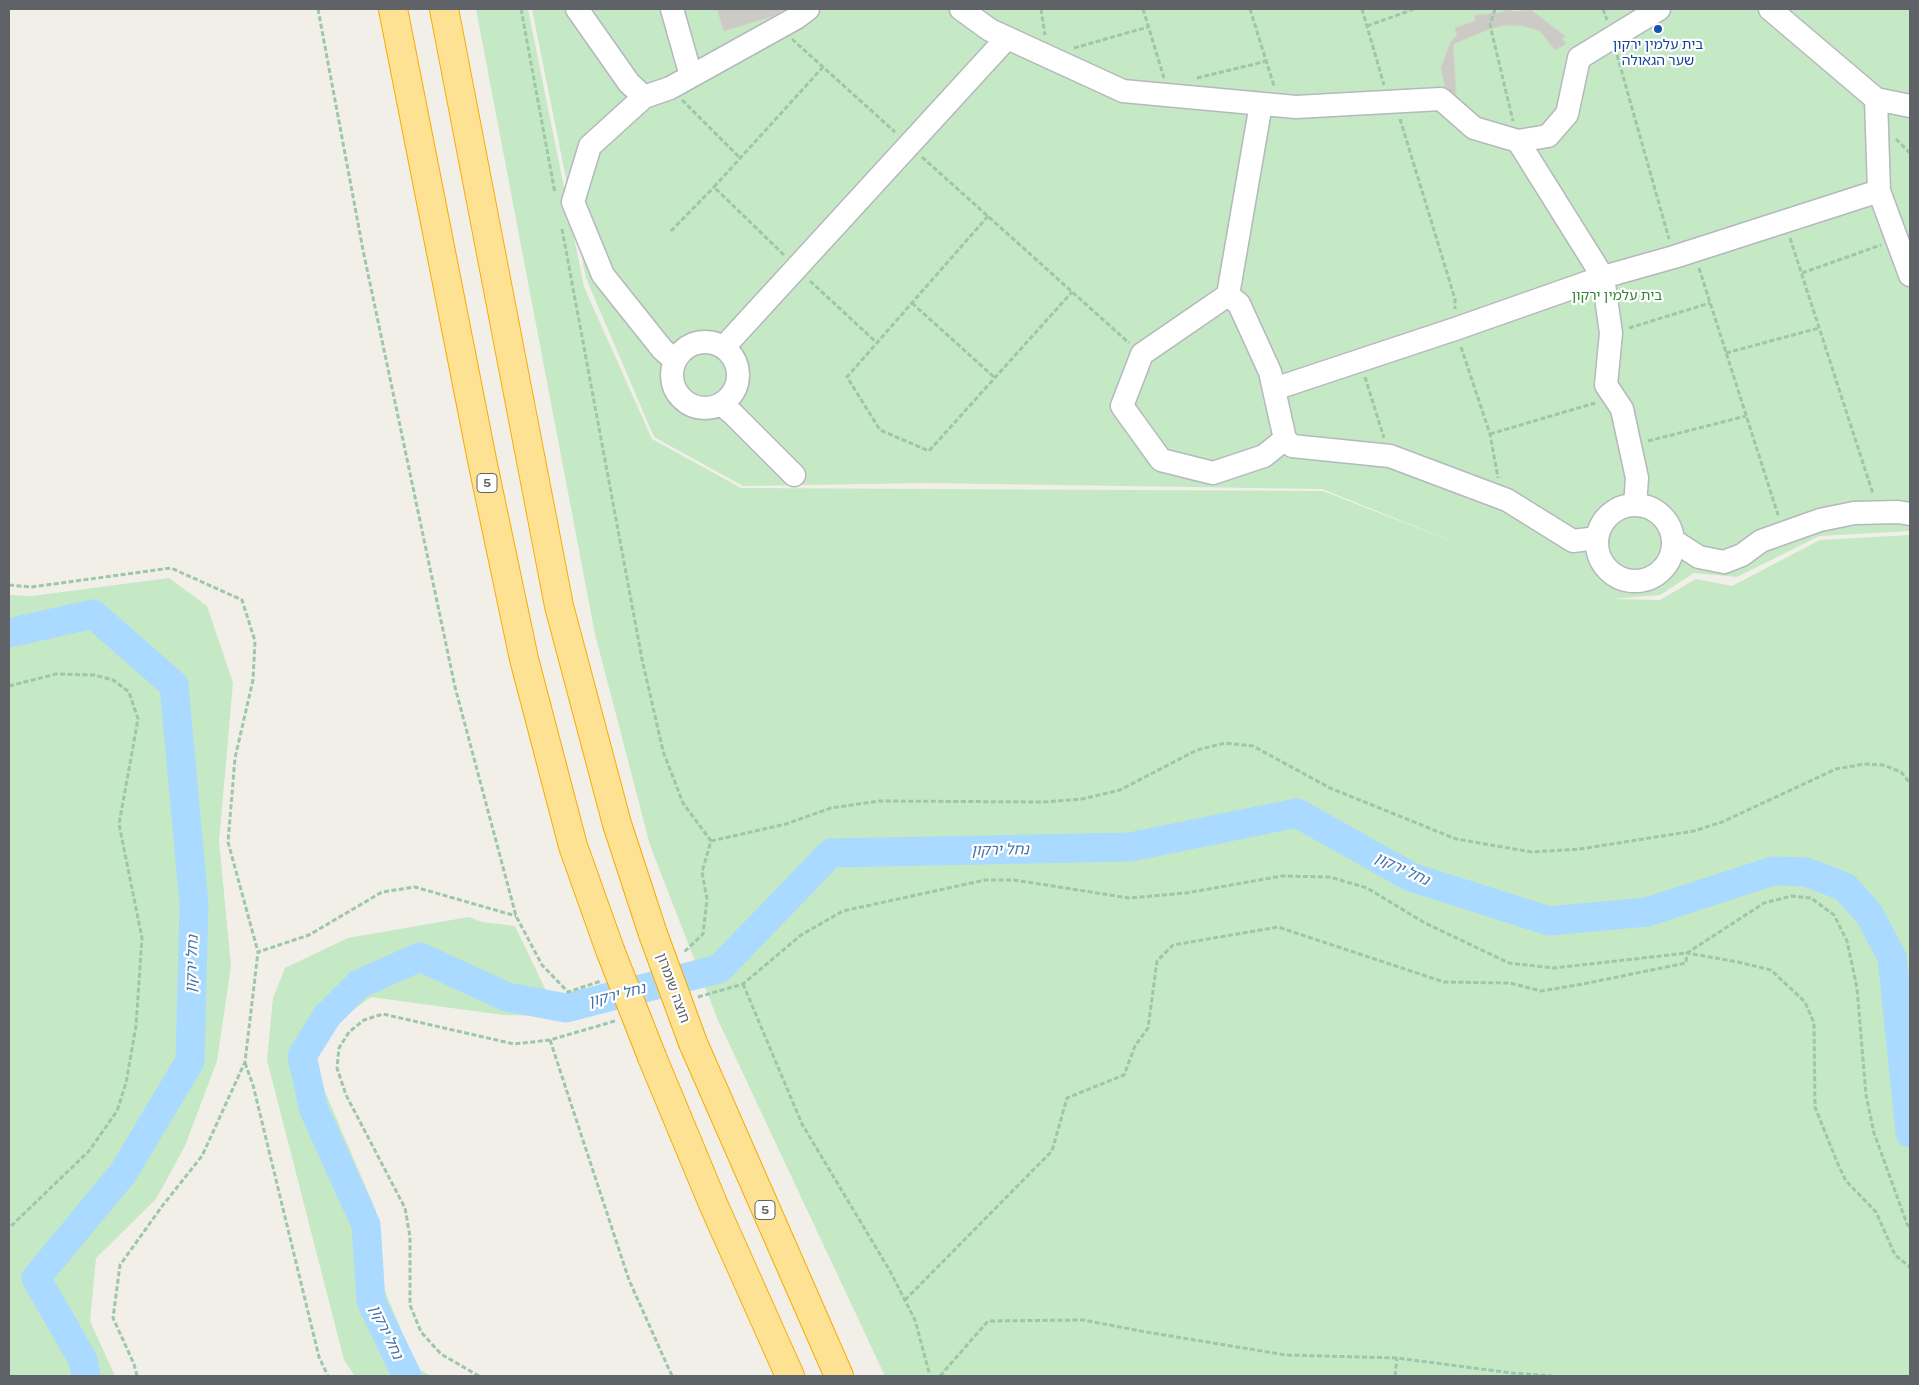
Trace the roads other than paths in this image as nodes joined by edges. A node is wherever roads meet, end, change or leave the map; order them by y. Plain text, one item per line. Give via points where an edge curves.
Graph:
1 (393, 9) edge
2 (444, 9) edge
3 (577, 9) edge
4 (672, 9) edge
5 (808, 9) edge
6 (961, 9) edge
7 (1659, 9) edge
8 (1770, 9) edge
9 (1007, 38) junction
10 (692, 76) junction
11 (644, 97) junction
12 (1876, 99) junction
13 (1270, 105) junction
14 (1910, 106) edge
15 (1518, 141) junction
16 (1879, 191) junction
17 (1910, 274) edge
18 (1603, 277) junction
19 (1228, 295) junction
20 (724, 348) junction
21 (674, 360) junction
22 (1274, 389) junction
23 (721, 404) junction
24 (1285, 440) junction
25 (794, 475) dead end
26 (1635, 505) junction
27 (1910, 514) edge
28 (1597, 538) junction
29 (1674, 541) junction
30 (790, 1376) edge
31 (839, 1376) edge

1 - 30 highway, 5, bridge via 524,659 573,846 652,1057
2 - 31 highway, חוצה שומרון / 5, bridge via 559,606 617,824 693,1042
3 - 11 lane via 629,82
4 - 10 lane
5 - 10 lane
6 - 9 lane
7 - 15 lane via 1579,58 1566,114 1548,136
8 - 12 lane
9 - 13 lane via 1123,91
9 - 20 lane
10 - 11 lane
11 - 21 lane via 590,146 573,202 603,275
12 - 14 lane
12 - 16 lane
13 - 15 lane via 1296,107 1441,100 1474,128
13 - 19 lane
15 - 18 lane
16 - 17 lane
16 - 18 lane
18 - 22 lane
18 - 26 lane via 1611,334 1606,385 1622,409 1637,478
19 - 22 lane via 1239,304 1270,372
19 - 24 lane via 1142,354 1122,406 1161,460 1213,473 1264,456
20 - 21 lane via 714,342 702,341 681,350
20 - 23 lane via 733,356 738,368 738,382 731,396
21 - 23 lane via 672,383 685,402 708,408
22 - 24 lane
23 - 25 lane
24 - 28 lane via 1292,446 1390,456 1501,498 1573,541
26 - 28 lane via 1619,508 1606,518
26 - 29 lane via 1657,511 1668,524
27 - 29 lane via 1854,513 1820,520 1761,541 1742,555 1724,562 1698,557
28 - 29 lane via 1602,562 1610,572 1621,579 1634,581 1658,574 1670,559

